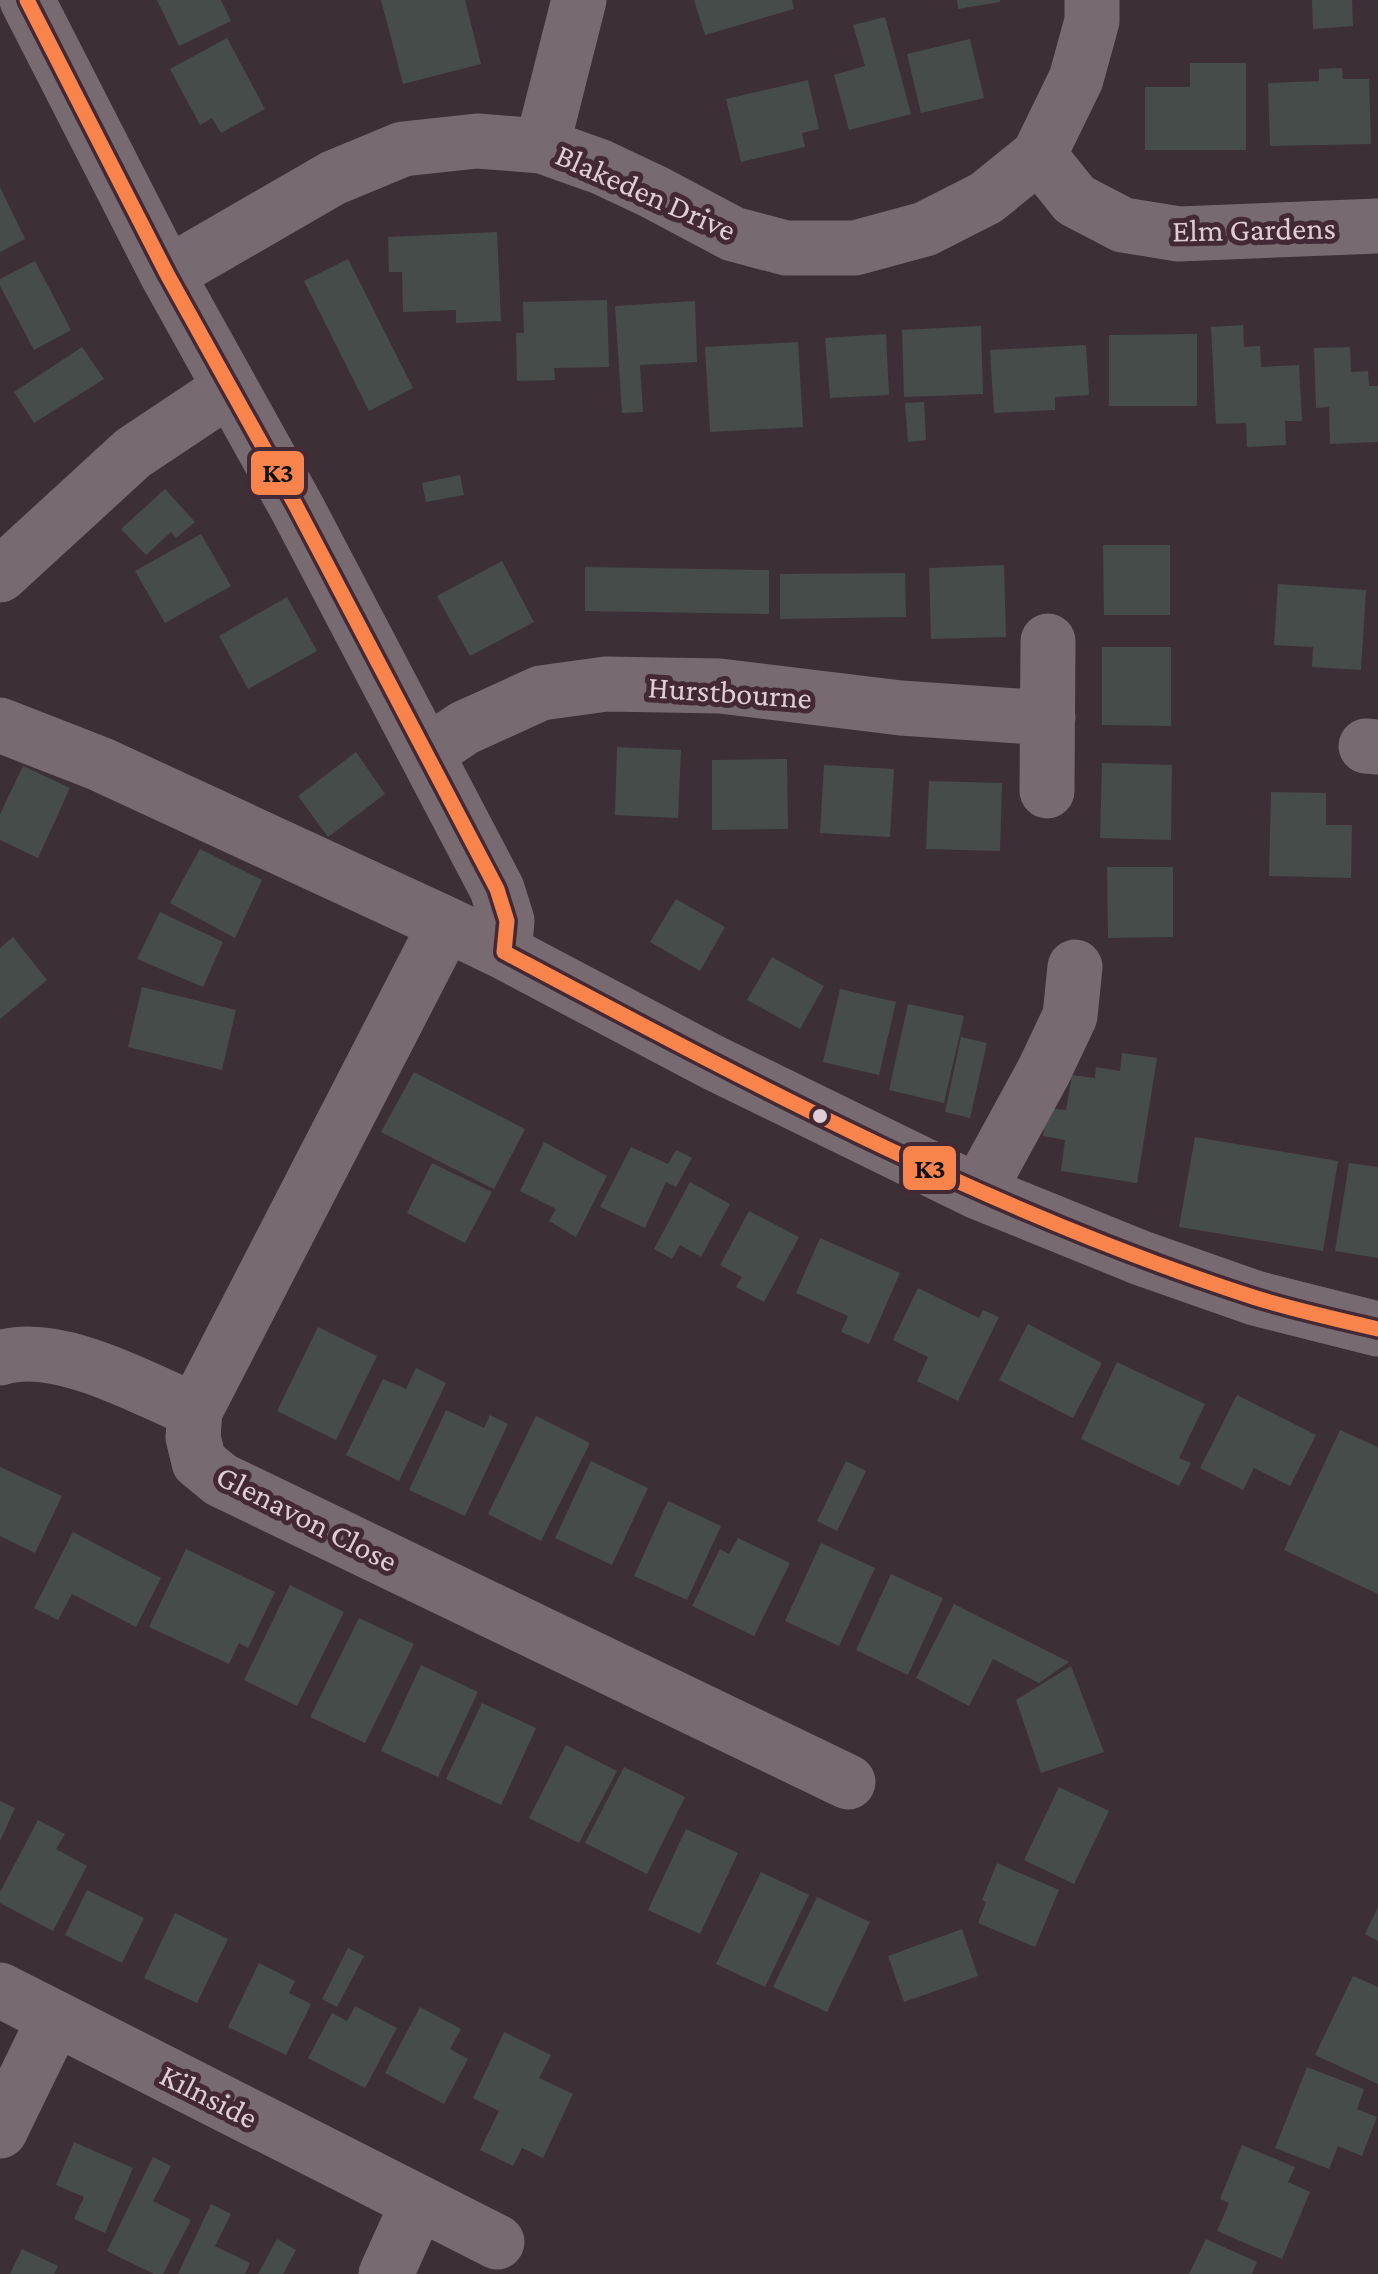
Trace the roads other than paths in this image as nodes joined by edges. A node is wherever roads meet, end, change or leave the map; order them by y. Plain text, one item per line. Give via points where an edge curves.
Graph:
1 (27, 0) edge
2 (579, 0) edge
3 (1092, 0) edge
4 (542, 146) junction
5 (1039, 155) junction
6 (1378, 226) edge
7 (167, 274) junction
8 (230, 389) junction
9 (0, 575) edge
10 (1048, 642) dead end
11 (1048, 718) junction
12 (0, 724) edge
13 (427, 754) junction
14 (1048, 791) dead end
15 (446, 924) junction
16 (504, 952) junction
17 (1074, 967) dead end
18 (978, 1192) junction
19 (1378, 1329) edge
20 (0, 1358) edge
21 (195, 1411) junction
22 (848, 1782) dead end
23 (0, 1990) edge
24 (55, 2018) junction
25 (0, 2131) edge
26 (418, 2203) junction
27 (497, 2242) dead end
28 (386, 2274) edge

1 - 7 street
2 - 4 street, Blakeden Drive
3 - 5 street, Blakeden Drive via 1076,79
4 - 5 street, Blakeden Drive via 601,167 733,234 786,248 855,248 925,228 986,198
4 - 7 street, Blakeden Drive via 477,141 403,150 333,178
5 - 6 street, Elm Gardens via 1075,200 1123,225 1179,234
7 - 8 street
8 - 9 street via 133,452
8 - 13 street
10 - 11 street
11 - 13 street, Hurstbourne via 720,686 606,684 541,694 464,728
11 - 14 street
12 - 15 street
13 - 16 street via 497,889 507,920
15 - 16 street
15 - 21 street
16 - 18 street
17 - 18 street via 1070,1016
18 - 19 street via 1255,1298
20 - 21 street via 60,1358
21 - 22 street, Glenavon Close via 200,1462 221,1480
23 - 24 street, Kilnside
24 - 25 street
24 - 26 street, Kilnside
26 - 27 street, Kilnside
26 - 28 street

